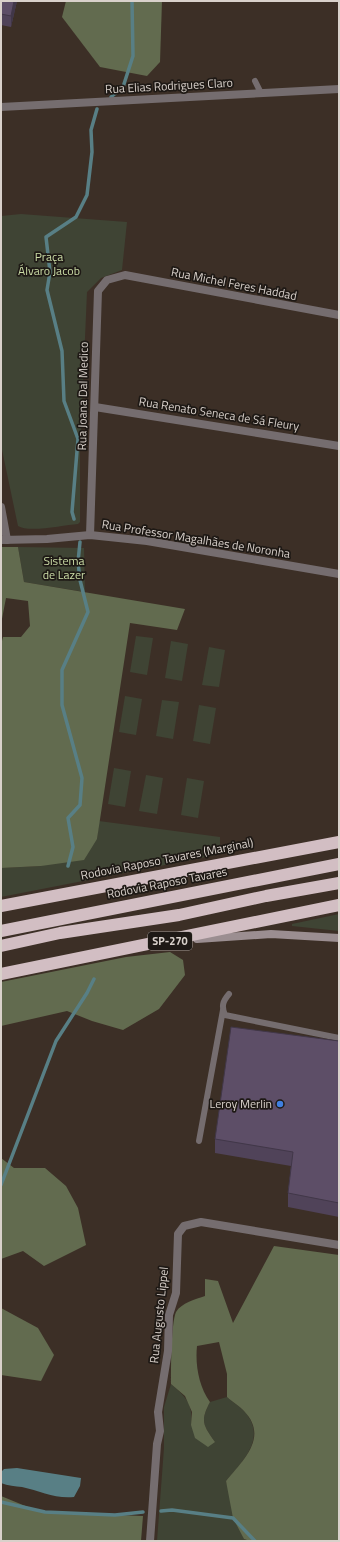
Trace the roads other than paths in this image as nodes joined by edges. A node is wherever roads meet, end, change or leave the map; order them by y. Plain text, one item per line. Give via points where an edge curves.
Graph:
1 (255, 81) dead end
2 (339, 89) edge
3 (261, 93) junction
4 (1, 107) edge
5 (125, 275) joint
6 (339, 315) edge
7 (95, 407) junction
8 (339, 446) edge
9 (1, 507) edge
10 (90, 534) junction
11 (4, 540) edge
12 (339, 574) edge
13 (339, 842) edge
14 (339, 864) edge
15 (339, 882) edge
16 (339, 904) edge
17 (1, 906) edge
18 (1, 931) edge
19 (60, 933) junction
20 (339, 938) edge
21 (166, 941) junction
22 (1, 946) edge
23 (1, 954) edge
24 (1, 974) edge
25 (229, 994) dead end
26 (223, 1010) junction
27 (339, 1038) edge
28 (199, 1141) dead end
29 (339, 1245) edge
30 (150, 1541) edge

1 - 3 lane
2 - 3 street, Rua Elias Rodrigues Claro
3 - 4 street, Rua Elias Rodrigues Claro
5 - 6 street, Rua Michel Feres Haddad
5 - 7 street, Rua Joana Dal Medico via 107,280 98,291
7 - 8 street, Rua Renato Seneca de Sá Fleury
7 - 10 street, Rua Joana Dal Medico
9 - 11 street
10 - 11 street, Rua Professor Magalhães de Noronha
10 - 12 street, Rua Professor Magalhães de Noronha
13 - 17 highway, Rodovia Raposo Tavares (Marginal)
14 - 18 highway, Rodovia Raposo Tavares
15 - 19 highway, SP-270 via 180,915
16 - 21 highway, SP-270
19 - 22 highway, SP-270
19 - 23 highway via 28,947
20 - 21 main road via 271,934
21 - 24 highway, SP-270
25 - 26 lane via 224,1000
26 - 27 lane via 225,1014
26 - 28 lane
29 - 30 street, Rua Augusto Lippel via 201,1222 184,1226 178,1234 176,1293 169,1315 168,1351 158,1412 160,1431

